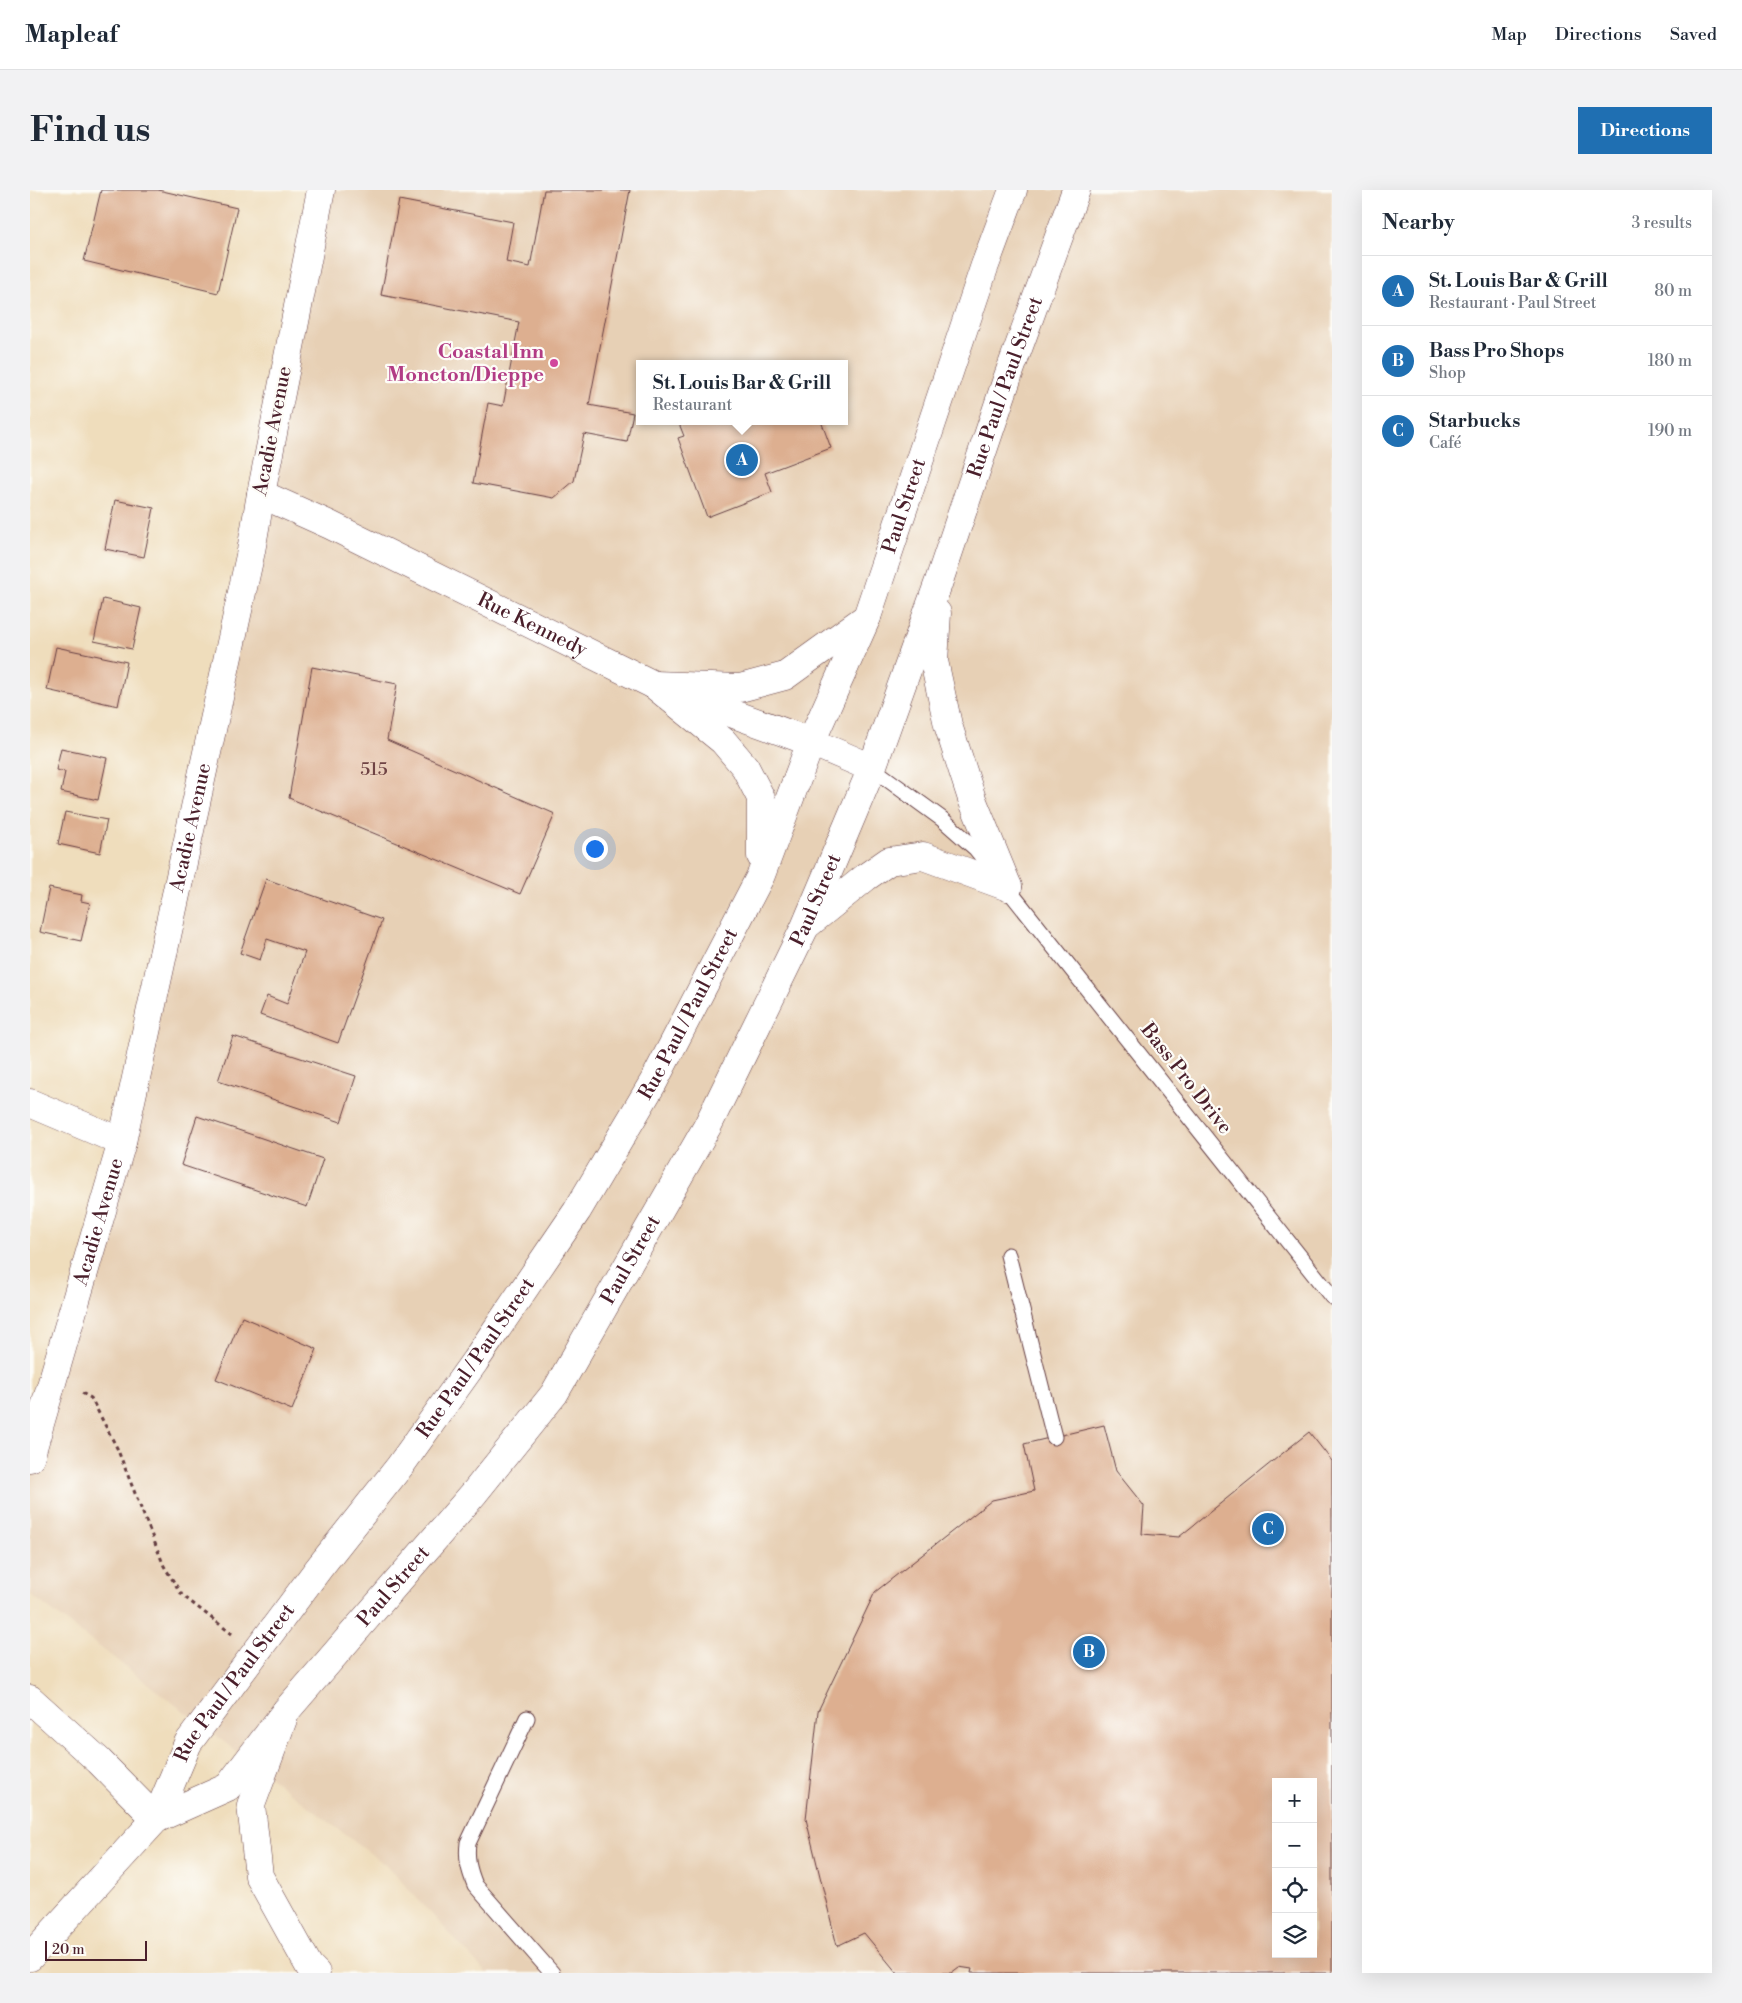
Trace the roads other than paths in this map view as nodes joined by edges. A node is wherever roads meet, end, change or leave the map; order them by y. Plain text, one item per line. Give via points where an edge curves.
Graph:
1 (321, 190) edge
2 (1013, 190) edge
3 (1076, 190) edge
4 (261, 494) junction
5 (938, 584) junction
6 (867, 617) junction
7 (654, 685) junction
8 (811, 742) junction
9 (872, 768) junction
10 (761, 875) junction
11 (1008, 887) junction
12 (805, 927) junction
13 (30, 1104) edge
14 (122, 1142) junction
15 (1008, 1255) dead end
16 (1332, 1297) edge
17 (1054, 1437) dead end
18 (30, 1458) edge
19 (30, 1699) edge
20 (286, 1711) junction
21 (527, 1718) dead end
22 (156, 1819) junction
23 (30, 1957) edge
24 (316, 1973) edge
25 (552, 1973) edge

1 - 4 main road, Acadie Avenue
2 - 6 main road, Paul Street
3 - 5 main road, Rue Paul / Paul Street via 1007,379
4 - 7 main road, Rue Kennedy
4 - 14 main road, Acadie Avenue via 252,551
5 - 9 main road, Paul Street
5 - 11 main road via 934,660 948,725 972,799
6 - 7 main road via 784,676 740,688
6 - 8 main road, Paul Street
7 - 8 main road, Rue Kennedy
7 - 10 main road via 723,741 745,767 761,798
8 - 9 main road, Rue Kennedy
8 - 10 main road, Paul Street
9 - 11 lane, Bass Pro Drive via 942,819 976,849
9 - 12 main road, Paul Street
10 - 22 main road, Rue Paul / Paul Street via 654,1081 577,1211 400,1466 188,1743
11 - 12 main road via 923,856 889,861
11 - 16 lane, Bass Pro Drive
12 - 20 main road, Paul Street via 707,1127 554,1394 475,1492
13 - 14 main road
14 - 18 main road, Acadie Avenue
15 - 17 lane
19 - 22 main road via 99,1760
20 - 22 main road, Paul Street via 228,1787
20 - 24 main road via 251,1804 259,1876
21 - 25 lane via 468,1843 467,1856 475,1885
22 - 23 main road

